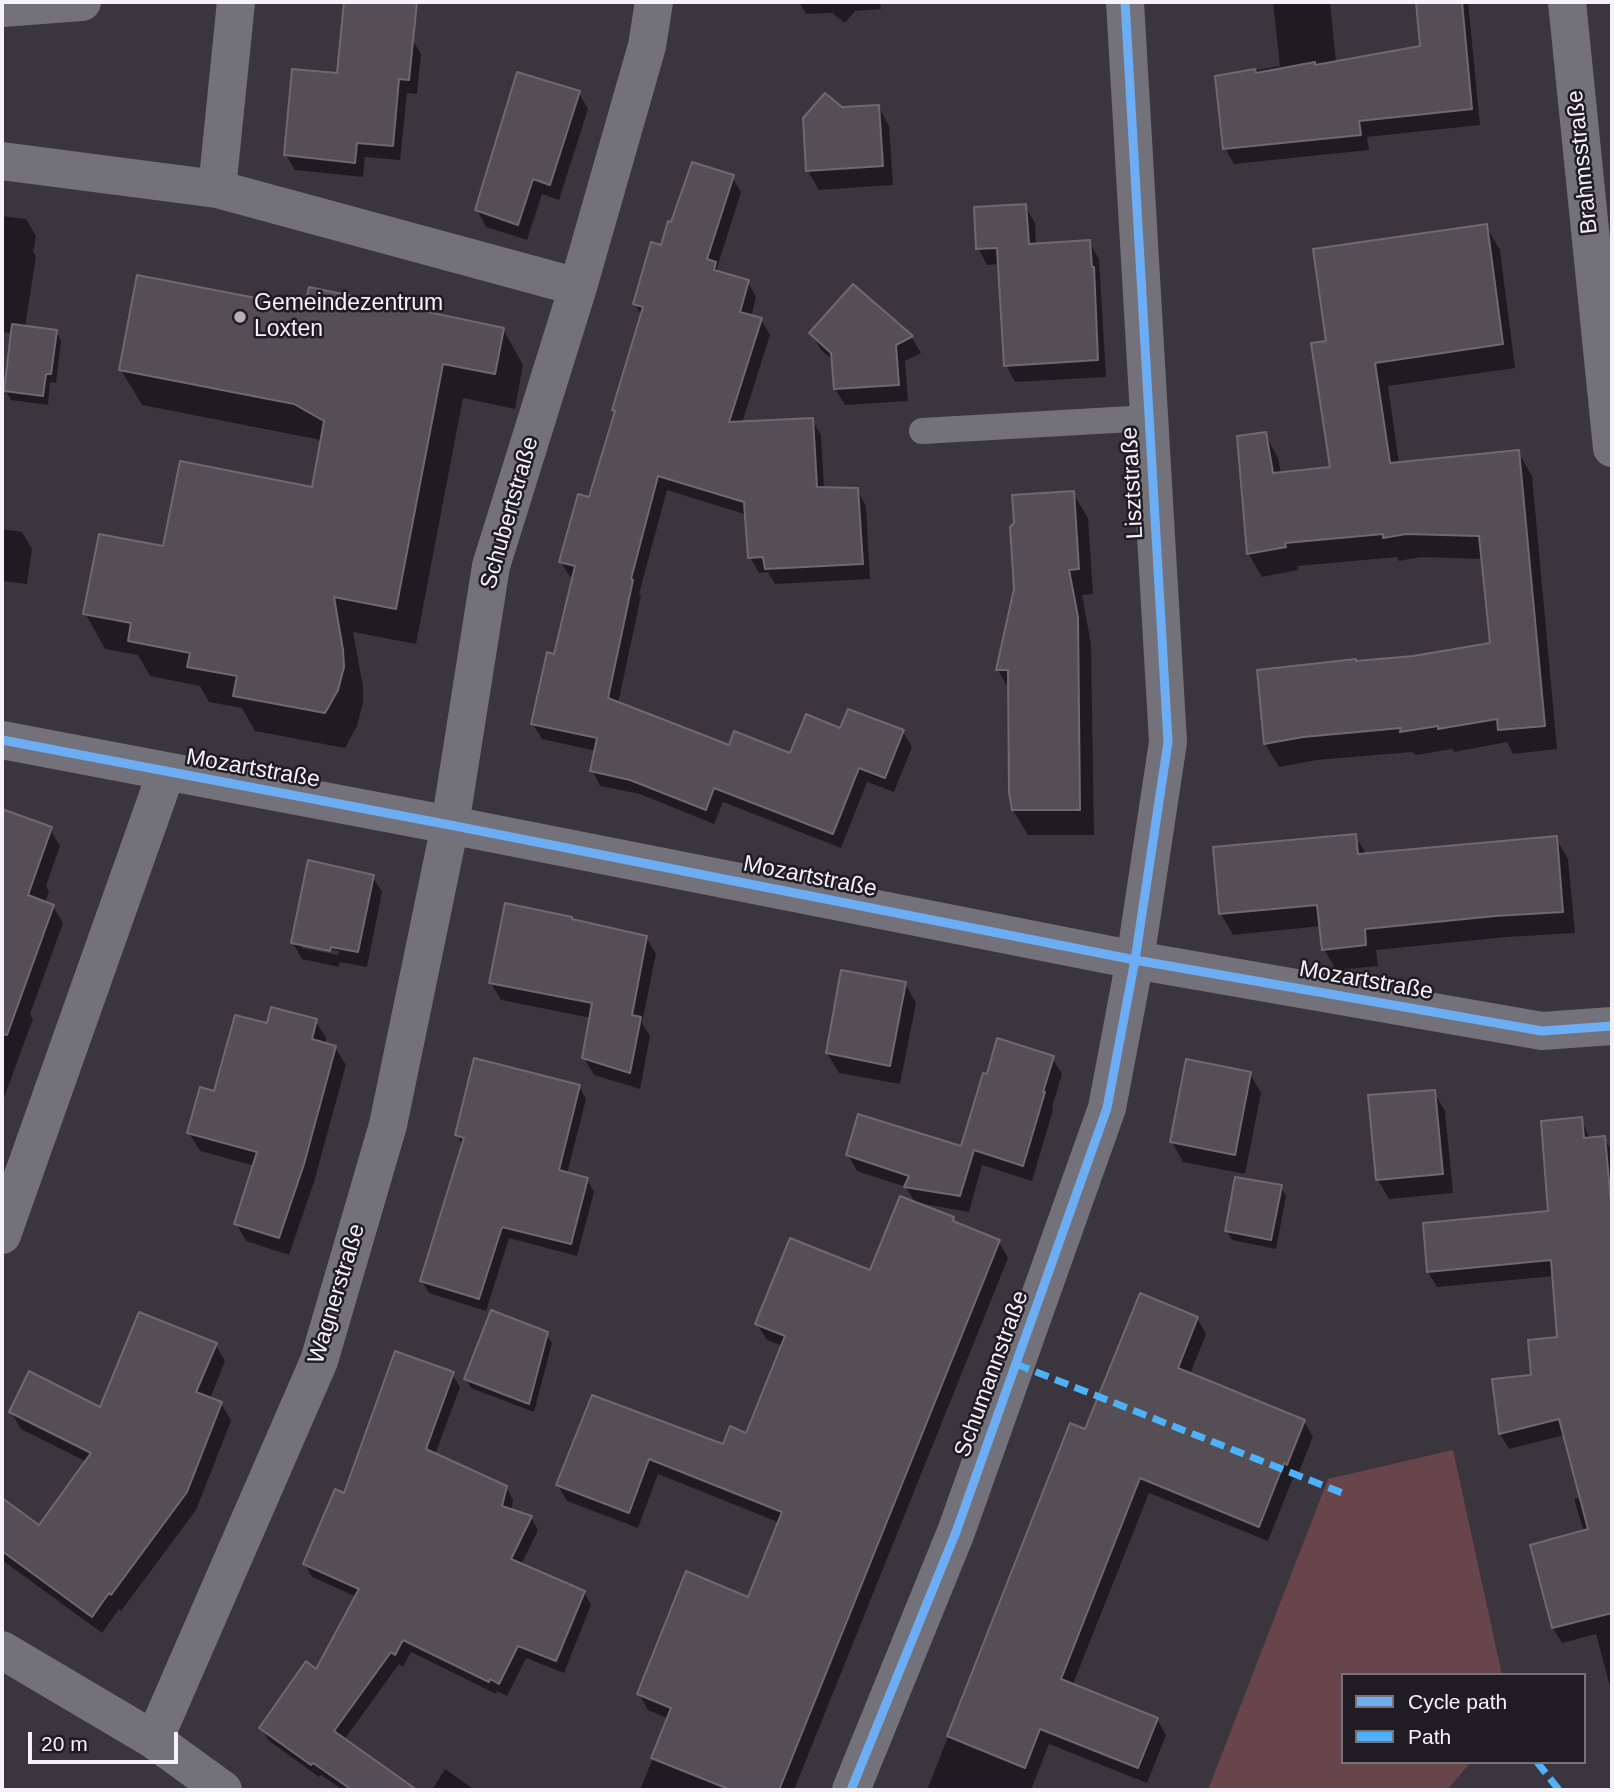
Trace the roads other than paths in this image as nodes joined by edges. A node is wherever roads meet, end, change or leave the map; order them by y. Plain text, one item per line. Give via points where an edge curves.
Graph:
1 (82, 2) edge
2 (236, 2) edge
3 (654, 2) edge
4 (1125, 2) edge
5 (1568, 2) edge
6 (2, 8) edge
7 (2, 161) edge
8 (217, 189) junction
9 (578, 287) junction
10 (1149, 418) junction
11 (922, 430) dead end
12 (1612, 448) edge
13 (2, 740) edge
14 (166, 773) junction
15 (450, 825) junction
16 (1135, 960) junction
17 (1612, 1026) edge
18 (2, 1235) edge
19 (2, 1650) edge
20 (155, 1740) junction
21 (223, 1790) edge
22 (851, 1790) edge

1 - 6 street
2 - 8 street
3 - 9 street, Schubertstraße via 647,46
4 - 10 street, Lisztstraße
5 - 12 street, Brahmsstraße
7 - 8 street
8 - 9 street
9 - 15 street, Schubertstraße via 491,566
10 - 11 lane, Lisztstraße
10 - 16 street, Lisztstraße via 1168,742
13 - 14 street, Mozartstraße
14 - 15 street, Mozartstraße
14 - 18 street, Mozartstraße
15 - 16 street, Mozartstraße
15 - 20 street, Wagnerstraße via 388,1125 319,1361
16 - 17 street, Mozartstraße via 1542,1031
16 - 22 street, Schumannstraße via 1107,1108 956,1532
19 - 20 street
20 - 21 street

